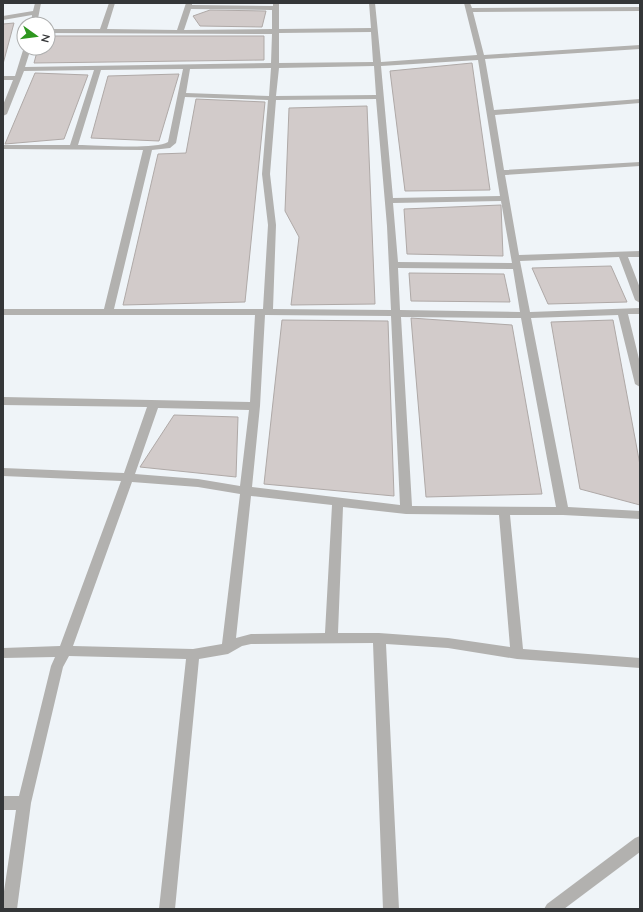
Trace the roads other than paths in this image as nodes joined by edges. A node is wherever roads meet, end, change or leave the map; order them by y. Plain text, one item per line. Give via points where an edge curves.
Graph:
1 (38, 3) edge
2 (112, 3) edge
3 (372, 3) edge
4 (188, 5) edge
5 (276, 6) edge
6 (468, 6) edge
7 (553, 6) edge
8 (640, 9) edge
9 (35, 13) junction
10 (35, 16) edge
11 (3, 18) edge
12 (374, 30) junction
13 (56, 31) edge
14 (103, 31) junction
15 (180, 32) junction
16 (274, 32) junction
17 (640, 47) edge
18 (24, 56) edge
19 (482, 58) junction
20 (377, 64) junction
21 (275, 66) junction
22 (187, 67) junction
23 (98, 68) junction
24 (20, 69) junction
25 (3, 78) edge
26 (18, 78) junction
27 (181, 95) junction
28 (380, 97) junction
29 (272, 98) junction
30 (640, 101) edge
31 (491, 113) junction
32 (3, 114) edge
33 (3, 147) edge
34 (73, 147) junction
35 (148, 148) junction
36 (640, 164) edge
37 (501, 173) junction
38 (505, 198) junction
39 (389, 201) junction
40 (640, 254) edge
41 (623, 255) junction
42 (516, 262) junction
43 (393, 265) junction
44 (640, 300) edge
45 (640, 311) edge
46 (3, 312) edge
47 (108, 312) junction
48 (264, 312) junction
49 (395, 312) junction
50 (622, 312) junction
51 (526, 315) junction
52 (640, 384) edge
53 (3, 401) edge
54 (154, 404) junction
55 (255, 406) junction
56 (3, 472) edge
57 (126, 477) junction
58 (246, 491) junction
59 (338, 501) junction
60 (406, 510) junction
61 (504, 510) junction
62 (563, 511) junction
63 (639, 517) edge
64 (378, 638) junction
65 (331, 639) junction
66 (228, 649) junction
67 (65, 650) junction
68 (3, 653) edge
69 (193, 654) junction
70 (517, 654) junction
71 (640, 662) edge
72 (3, 803) edge
73 (24, 803) junction
74 (640, 843) edge
75 (8, 909) edge
76 (167, 909) edge
77 (391, 909) edge
78 (552, 909) edge

1 - 9 street
2 - 14 street
3 - 12 street
4 - 5 street
4 - 15 street
5 - 16 street
6 - 7 street
6 - 19 street
7 - 8 street
9 - 10 street
9 - 11 street
12 - 16 street
12 - 20 street
13 - 14 street
14 - 15 street
15 - 16 street
16 - 21 street
17 - 19 street
18 - 24 street
19 - 20 street
19 - 31 street
20 - 21 street
20 - 28 street
21 - 22 street
21 - 29 street
22 - 23 street
22 - 27 street
23 - 24 street
23 - 34 street
24 - 26 street
25 - 26 street
26 - 32 street
27 - 29 street
27 - 35 street via 172,143
28 - 29 street
28 - 39 street
29 - 48 street via 266,174 272,225
30 - 31 street
31 - 37 street
33 - 34 street
34 - 35 street
35 - 47 street
36 - 37 street
37 - 38 street
38 - 39 street
38 - 42 street
39 - 43 street
40 - 41 street
41 - 42 street
41 - 44 street
42 - 43 street
42 - 51 street
43 - 49 street
45 - 50 street
46 - 47 street
47 - 48 street
48 - 49 street
48 - 55 street
49 - 51 street
49 - 60 street
50 - 51 street
50 - 52 street
51 - 62 street
53 - 54 street
54 - 55 street
54 - 57 street
55 - 58 street
56 - 57 street
57 - 58 street via 198,483
57 - 67 street
58 - 59 street
58 - 66 street
59 - 60 street
59 - 65 street
60 - 61 street
61 - 62 street
61 - 70 street
62 - 63 street
64 - 65 street
64 - 70 street via 448,643
64 - 77 street
65 - 66 street via 251,639 239,642
66 - 69 street
67 - 68 street
67 - 69 street
67 - 73 street via 57,666
69 - 76 street
70 - 71 street
72 - 73 street
73 - 75 street
74 - 78 street

